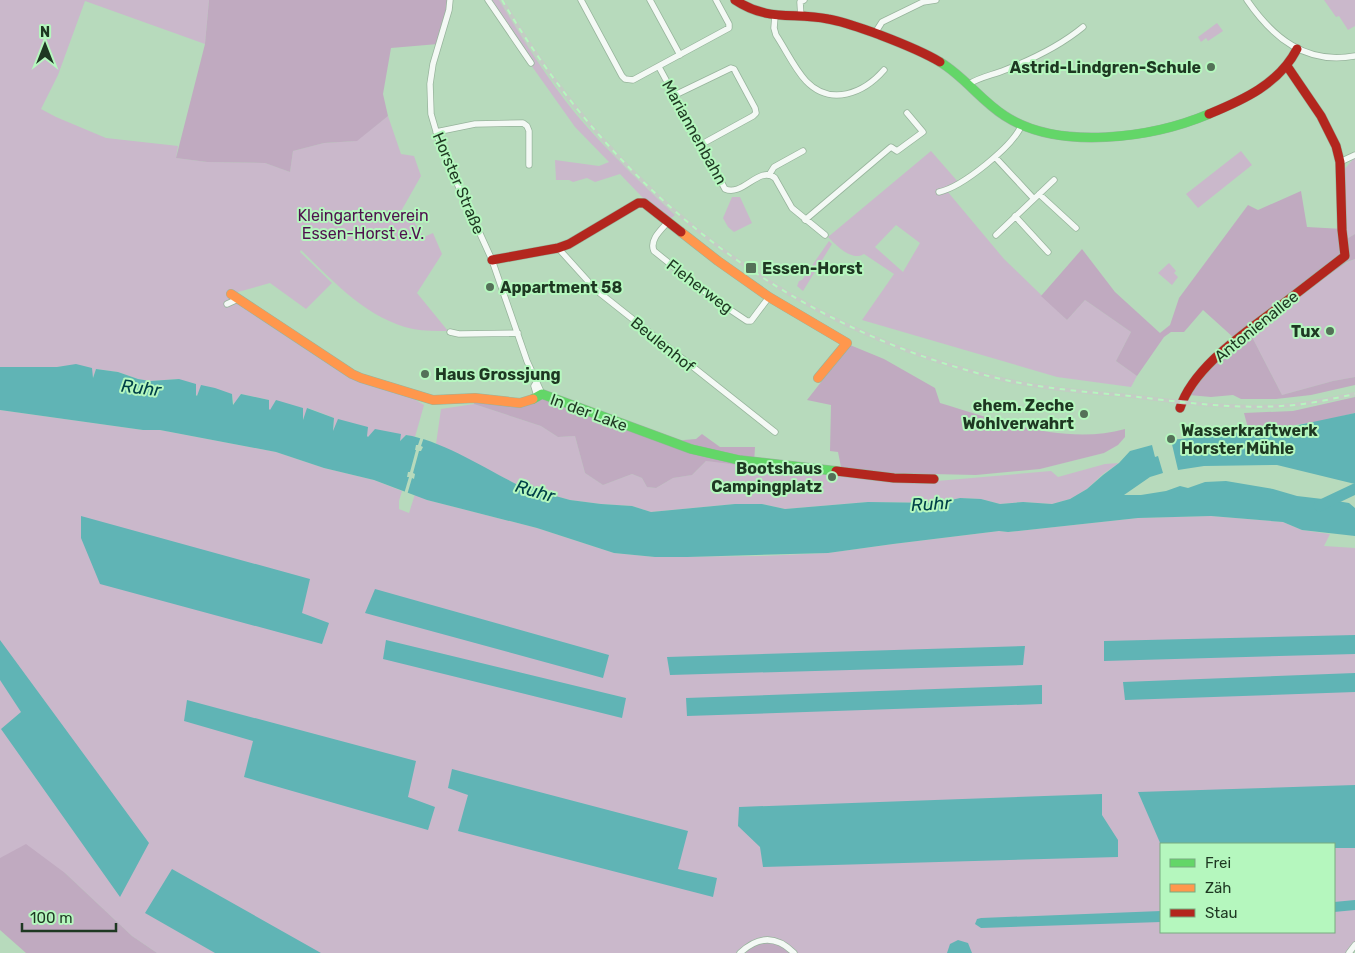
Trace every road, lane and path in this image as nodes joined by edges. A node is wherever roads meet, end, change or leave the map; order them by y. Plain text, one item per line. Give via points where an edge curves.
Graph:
1 (450, 0) edge
2 (488, 0) edge
3 (582, 0) edge
4 (650, 0) edge
5 (716, 0) edge
6 (735, 0) edge
7 (804, 0) edge
8 (936, 0) edge
9 (1247, 0) edge
10 (775, 16) junction
11 (802, 17) junction
12 (1083, 27) dead end
13 (875, 33) junction
14 (1297, 49) junction
15 (680, 55) junction
16 (1355, 56) edge
17 (531, 63) dead end
18 (1287, 66) junction
19 (659, 67) junction
20 (884, 70) dead end
21 (969, 84) junction
22 (676, 95) junction
23 (907, 113) dead end
24 (1022, 124) junction
25 (436, 132) junction
26 (702, 144) junction
27 (803, 151) dead end
28 (1355, 155) edge
29 (995, 157) junction
30 (1340, 162) junction
31 (529, 165) dead end
32 (769, 174) junction
33 (1054, 180) dead end
34 (939, 192) dead end
35 (1036, 196) junction
36 (1015, 216) junction
37 (805, 220) junction
38 (668, 222) junction
39 (1076, 228) dead end
40 (824, 235) dead end
41 (996, 236) dead end
42 (558, 248) junction
43 (1048, 252) dead end
44 (492, 260) junction
45 (234, 296) joint
46 (769, 297) junction
47 (227, 304) dead end
48 (450, 332) dead end
49 (518, 332) junction
50 (818, 378) dead end
51 (540, 395) junction
52 (1180, 408) dead end
53 (775, 432) dead end
54 (934, 479) dead end
55 (1355, 945) edge
56 (740, 953) edge
57 (794, 953) edge
58 (1348, 953) edge

1 - 25 street, Horster Straße via 430,84 431,114
2 - 17 street
3 - 19 street, Mariannenbahn via 625,79 633,80
4 - 15 street
5 - 15 street via 729,28
6 - 10 street via 752,10
7 - 11 street via 800,2
8 - 13 street via 923,2 882,22
9 - 14 street via 1268,27
10 - 11 street
10 - 20 street via 776,35 803,77 818,90 831,94 854,92 869,86
11 - 13 street via 833,20
12 - 21 street via 1028,60
13 - 21 street via 933,58
14 - 16 street via 1329,58
14 - 18 street
15 - 19 street
18 - 24 street via 1271,82 1233,104 1201,118 1156,130 1124,136 1090,137 1058,134
18 - 30 street via 1329,130
19 - 22 street, Mariannenbahn
21 - 24 street via 1003,116
22 - 26 street, Mariannenbahn
22 - 26 street via 731,68 755,108 753,116
23 - 37 street via 923,132 897,152 890,147
24 - 29 street via 1019,132
25 - 31 street via 475,124 523,123 529,131
25 - 44 street, Horster Straße
26 - 32 street, Mariannenbahn via 728,190 736,190
27 - 32 street, Mariannenbahn via 774,167
28 - 30 street
29 - 34 street via 959,183
29 - 35 street
30 - 52 street, Antonienallee via 1345,256 1235,340 1198,376
32 - 37 street via 775,178 792,208
33 - 35 street
35 - 36 street
35 - 39 street
36 - 41 street
36 - 43 street
37 - 40 street
38 - 42 street, Fleherweg via 644,203 636,204
38 - 46 street, Fleherweg
38 - 46 street, Fleherweg via 653,240 653,250 714,299 751,321
42 - 44 street
42 - 53 street, Beulenhof via 596,290
44 - 49 street, Horster Straße
45 - 47 street, In der Lake
45 - 51 street, In der Lake via 361,378 433,400 476,398 520,403
46 - 50 street, Fleherweg via 847,343
48 - 49 street
49 - 51 street, Horster Straße
51 - 54 street, In der Lake via 682,446 739,460 894,478
55 - 58 street
56 - 57 street via 748,945 767,939 784,944

